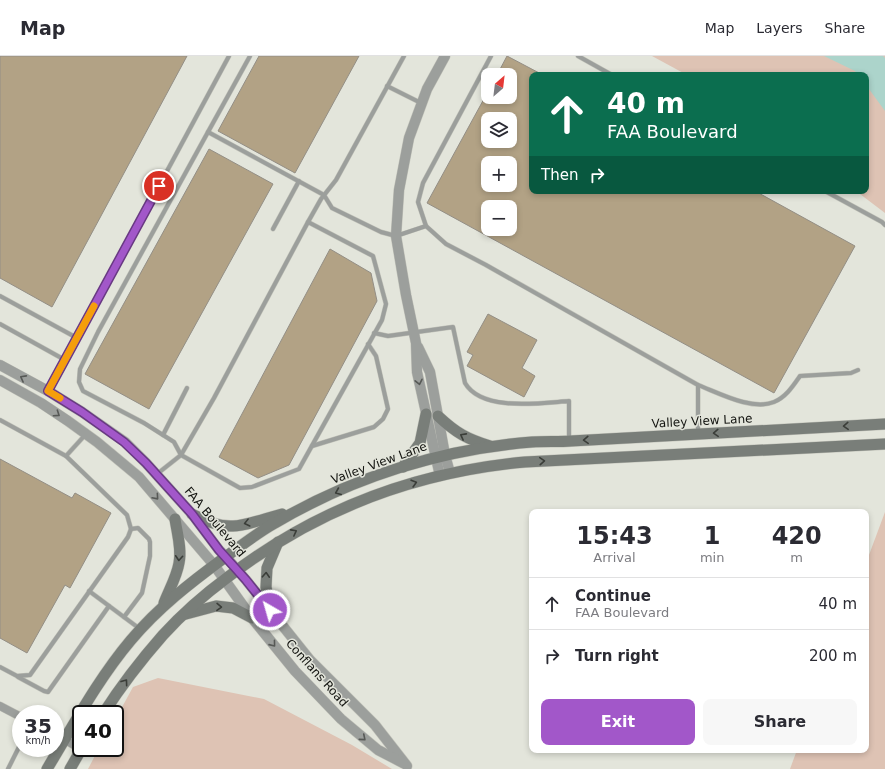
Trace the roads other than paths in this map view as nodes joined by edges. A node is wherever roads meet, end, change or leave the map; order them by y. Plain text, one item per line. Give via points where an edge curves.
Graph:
1 (229, 56) edge
2 (250, 56) edge
3 (404, 56) edge
4 (445, 56) edge
5 (491, 56) edge
6 (578, 56) edge
7 (607, 72) edge
8 (387, 86) junction
9 (422, 103) junction
10 (208, 132) junction
11 (298, 181) junction
12 (831, 194) edge
13 (324, 195) junction
14 (308, 222) junction
15 (885, 225) edge
16 (426, 226) junction
17 (273, 229) dead end
18 (396, 236) junction
19 (0, 296) edge
20 (0, 324) edge
21 (374, 333) junction
22 (414, 333) junction
23 (77, 338) junction
24 (416, 343) junction
25 (368, 344) junction
26 (65, 360) junction
27 (0, 365) edge
28 (858, 370) dead end
29 (0, 380) edge
30 (698, 385) junction
31 (187, 388) dead end
32 (48, 391) junction
33 (426, 414) junction
34 (438, 416) junction
35 (0, 420) edge
36 (885, 424) edge
37 (86, 434) junction
38 (698, 434) junction
39 (162, 435) junction
40 (569, 441) junction
41 (885, 444) edge
42 (312, 446) junction
43 (493, 447) junction
44 (700, 452) junction
45 (181, 455) junction
46 (66, 456) junction
47 (440, 456) junction
48 (403, 467) junction
49 (157, 474) junction
50 (445, 475) junction
51 (298, 510) junction
52 (192, 514) junction
53 (175, 519) junction
54 (131, 529) junction
55 (278, 542) junction
56 (226, 556) junction
57 (214, 565) junction
58 (238, 570) junction
59 (224, 580) junction
60 (89, 591) junction
61 (108, 606) junction
62 (162, 606) junction
63 (270, 610) junction
64 (183, 615) junction
65 (124, 617) junction
66 (252, 618) junction
67 (140, 630) junction
68 (0, 667) edge
69 (17, 676) junction
70 (109, 705) edge
71 (0, 706) edge
72 (12, 712) edge
73 (64, 732) edge
74 (14, 757) edge
75 (51, 757) edge
76 (77, 757) edge
77 (409, 767) edge
78 (8, 769) edge
79 (46, 769) edge
80 (70, 769) edge

1 - 23 lane
2 - 10 lane
3 - 8 lane
4 - 9 street
5 - 16 lane via 422,183 418,202
6 - 7 lane
8 - 9 lane
8 - 13 lane via 336,180
9 - 18 street via 409,138 399,190
10 - 11 lane
10 - 39 lane via 80,369 79,382 83,390
11 - 13 lane
11 - 17 lane
12 - 15 lane
13 - 14 lane
13 - 18 lane via 332,208 381,232
14 - 21 lane via 372,256 386,304 382,320
14 - 45 lane
16 - 18 lane
16 - 30 lane via 446,244
18 - 22 street
19 - 23 lane
20 - 26 lane
21 - 22 lane via 388,336
21 - 25 lane
22 - 24 street
22 - 40 lane via 453,327 465,383 467,387 484,397 497,402 520,404 569,401
23 - 26 lane
24 -> 33 street via 417,372
24 - 34 street via 430,372
25 - 42 lane
25 - 42 lane via 376,356 388,409 383,419 374,427
26 - 32 lane
32 -> 27 street, FAA Boulevard
28 - 30 lane via 851,373 800,376 788,392 774,402 759,404 738,401
29 -> 37 street via 41,403
30 - 38 lane
31 - 39 lane
32 - 49 street, FAA Boulevard via 124,442
33 - 47 street
33 - 48 main road via 420,443
43 -> 34 main road via 455,432
34 - 47 street
35 - 46 lane
36 -> 38 main road, Valley View Lane
37 - 46 lane
37 -> 53 street via 139,477
38 -> 40 main road, Valley View Lane
38 - 44 main road
39 - 45 lane via 174,442
40 - 43 main road, Valley View Lane
41 - 44 main road
42 - 45 lane via 299,469 252,487 240,488
43 - 47 main road, Valley View Lane
50 -> 44 main road via 495,464
45 - 49 lane
46 - 54 lane via 128,515
47 - 48 main road, Valley View Lane
47 - 50 street
48 -> 51 main road, Valley View Lane via 361,482
49 - 52 street, FAA Boulevard
55 -> 50 main road via 349,505 398,487
51 -> 52 main road via 235,526 214,524
51 - 56 main road, Valley View Lane via 253,536
52 - 56 street, FAA Boulevard
53 - 57 street
53 -> 62 main road via 180,549 179,563
54 - 60 lane via 128,537
54 - 65 lane via 138,528 149,539 150,556 145,585
55 - 58 main road
63 -> 55 main road via 266,587 267,568
56 - 57 main road, Valley View Lane
56 - 58 street, FAA Boulevard
57 - 59 street
57 - 62 main road, Valley View Lane
58 - 59 main road
58 - 63 street, Conflans Road
59 - 64 main road
59 - 66 street, Conflans Road
60 - 61 lane
60 - 69 lane via 30,674
61 - 65 lane
61 - 69 lane via 48,692
62 - 67 main road, Valley View Lane
63 - 77 street, Conflans Road via 310,660 375,725
64 -> 66 main road via 216,606 233,608
70 -> 64 main road via 139,662
65 - 67 lane
66 -> 77 street, Conflans Road via 295,671 342,719 378,750
67 - 73 main road, Valley View Lane via 117,657 81,712
68 - 69 lane
71 - 72 street
74 - 78 lane
75 - 79 main road, Valley View Lane
76 - 80 main road

